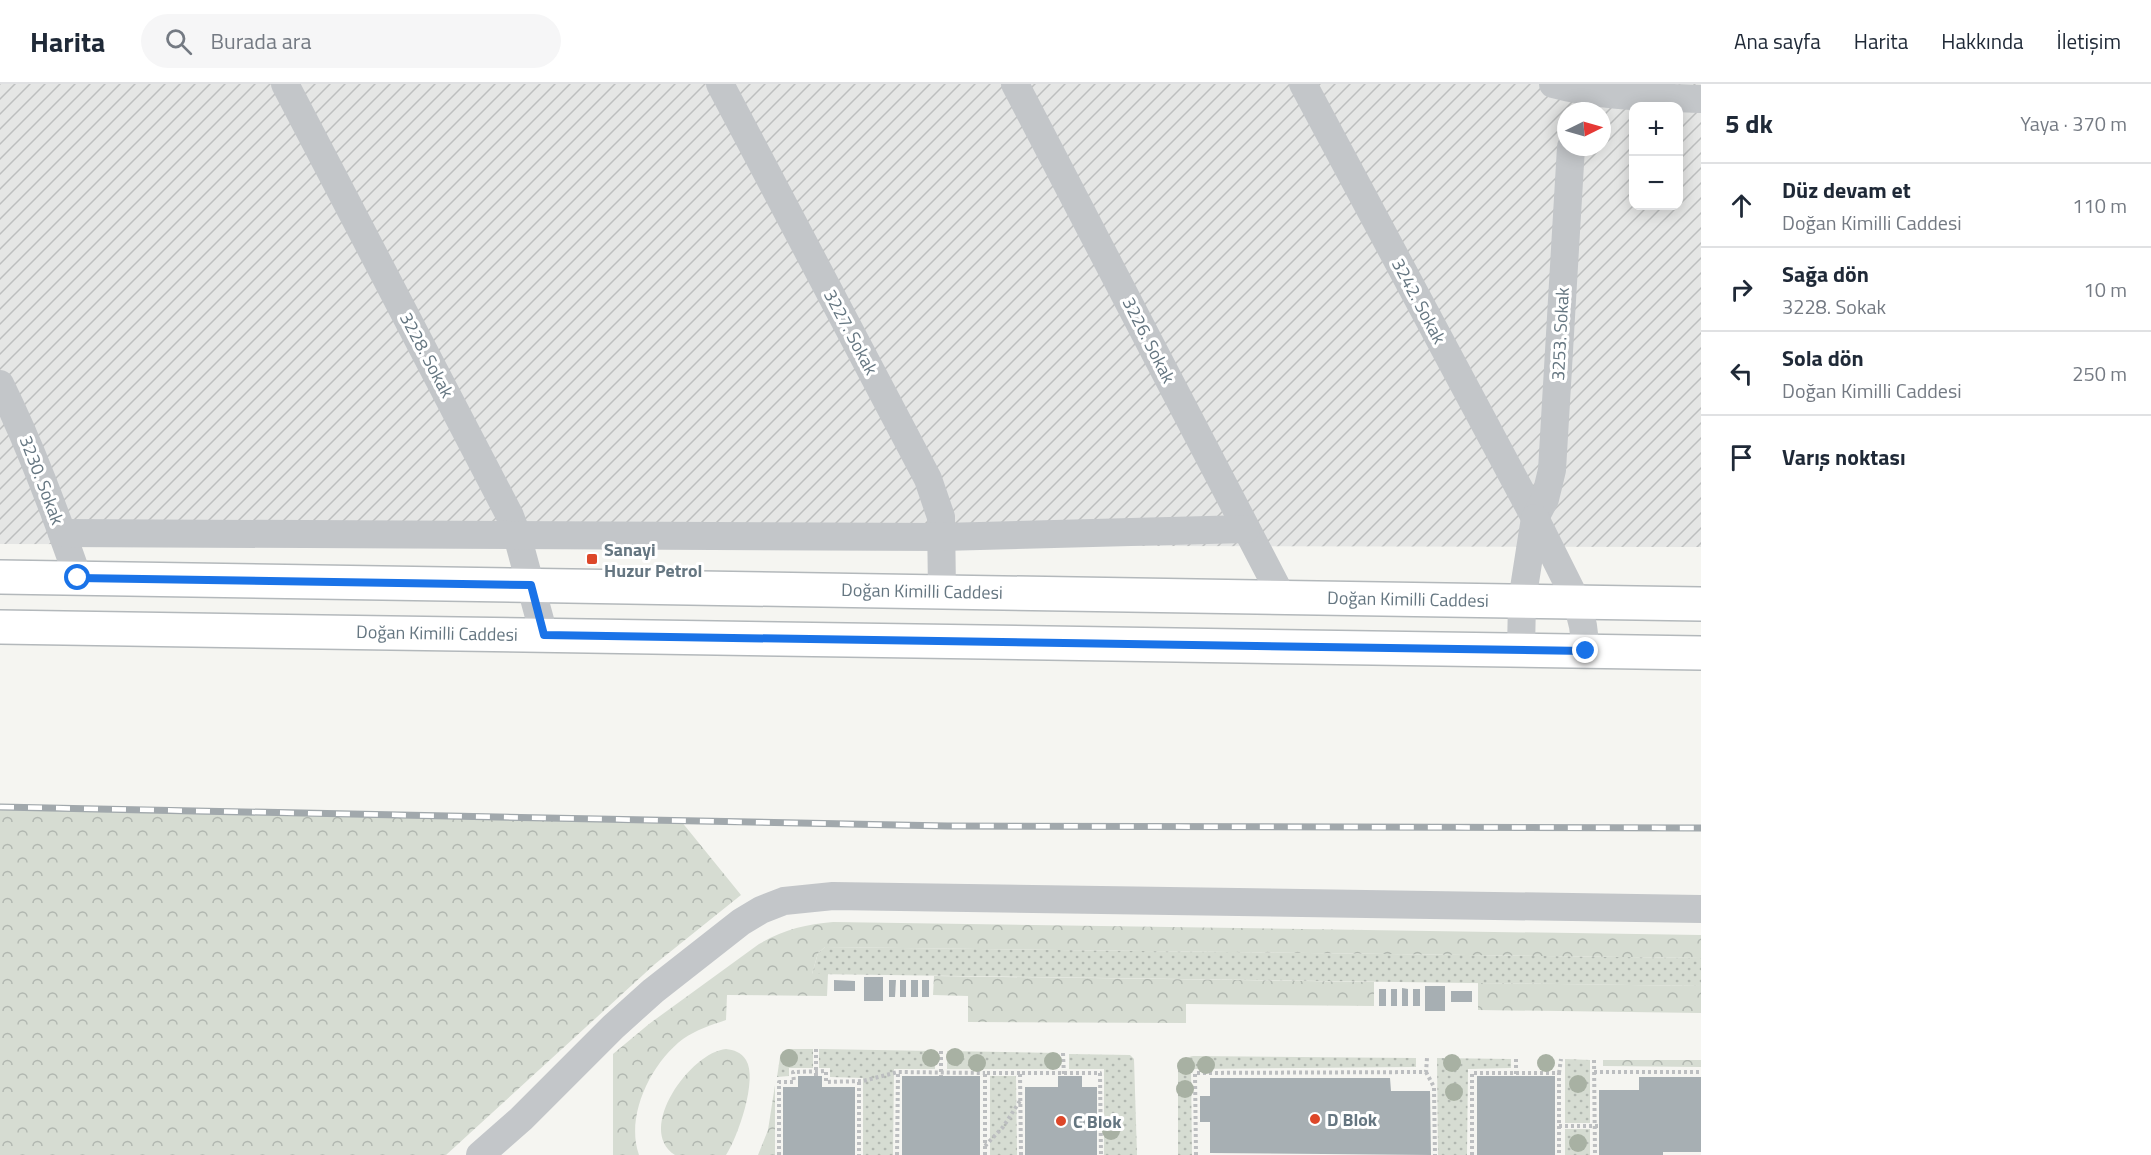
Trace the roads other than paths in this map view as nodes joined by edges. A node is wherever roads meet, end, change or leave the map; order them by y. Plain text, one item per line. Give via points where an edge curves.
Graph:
1 (285, 84) edge
2 (720, 84) edge
3 (1015, 84) edge
4 (1303, 84) edge
5 (1644, 90) edge
6 (1567, 95) edge
7 (1701, 99) edge
8 (1570, 156) edge
9 (0, 384) edge
10 (1535, 518) junction
11 (1246, 529) junction
12 (62, 533) junction
13 (517, 535) junction
14 (942, 537) junction
15 (0, 577) edge
16 (78, 578) junction
17 (531, 585) junction
18 (942, 592) junction
19 (1282, 597) junction
20 (1522, 601) junction
21 (1577, 602) junction
22 (1701, 604) edge
23 (0, 627) edge
24 (544, 635) junction
25 (1521, 650) junction
26 (1586, 651) junction
27 (1701, 653) edge
28 (1701, 909) edge
29 (480, 1155) edge

1 - 13 street, 3228. Sokak
2 - 14 street, 3227. Sokak via 928,479 941,517
3 - 11 street, 3226. Sokak
4 - 10 street, 3242. Sokak
5 - 6 street
5 - 7 street
8 - 10 street, 3253. Sokak via 1552,470 1545,499
9 - 12 street, 3230. Sokak
10 - 20 street
10 - 21 street, 3242. Sokak
11 - 14 street
11 - 19 street, 3226. Sokak
12 - 13 street
12 - 16 street, 3230. Sokak
13 - 14 street
13 - 17 street, 3228. Sokak
14 - 18 street, 3227. Sokak
15 - 16 main road, Doğan Kimilli Caddesi
16 - 17 main road, Doğan Kimilli Caddesi
17 - 18 main road, Doğan Kimilli Caddesi
17 - 24 street, 3228. Sokak
18 - 19 main road, Doğan Kimilli Caddesi
19 - 20 main road, Doğan Kimilli Caddesi
20 - 21 main road, Doğan Kimilli Caddesi
20 - 25 street
21 - 22 main road, Doğan Kimilli Caddesi
21 - 26 street, 3242. Sokak
23 - 24 main road, Doğan Kimilli Caddesi
24 - 25 main road, Doğan Kimilli Caddesi
25 - 26 main road, Doğan Kimilli Caddesi
26 - 27 main road, Doğan Kimilli Caddesi
28 - 29 street via 832,896 784,901 741,922 653,991

